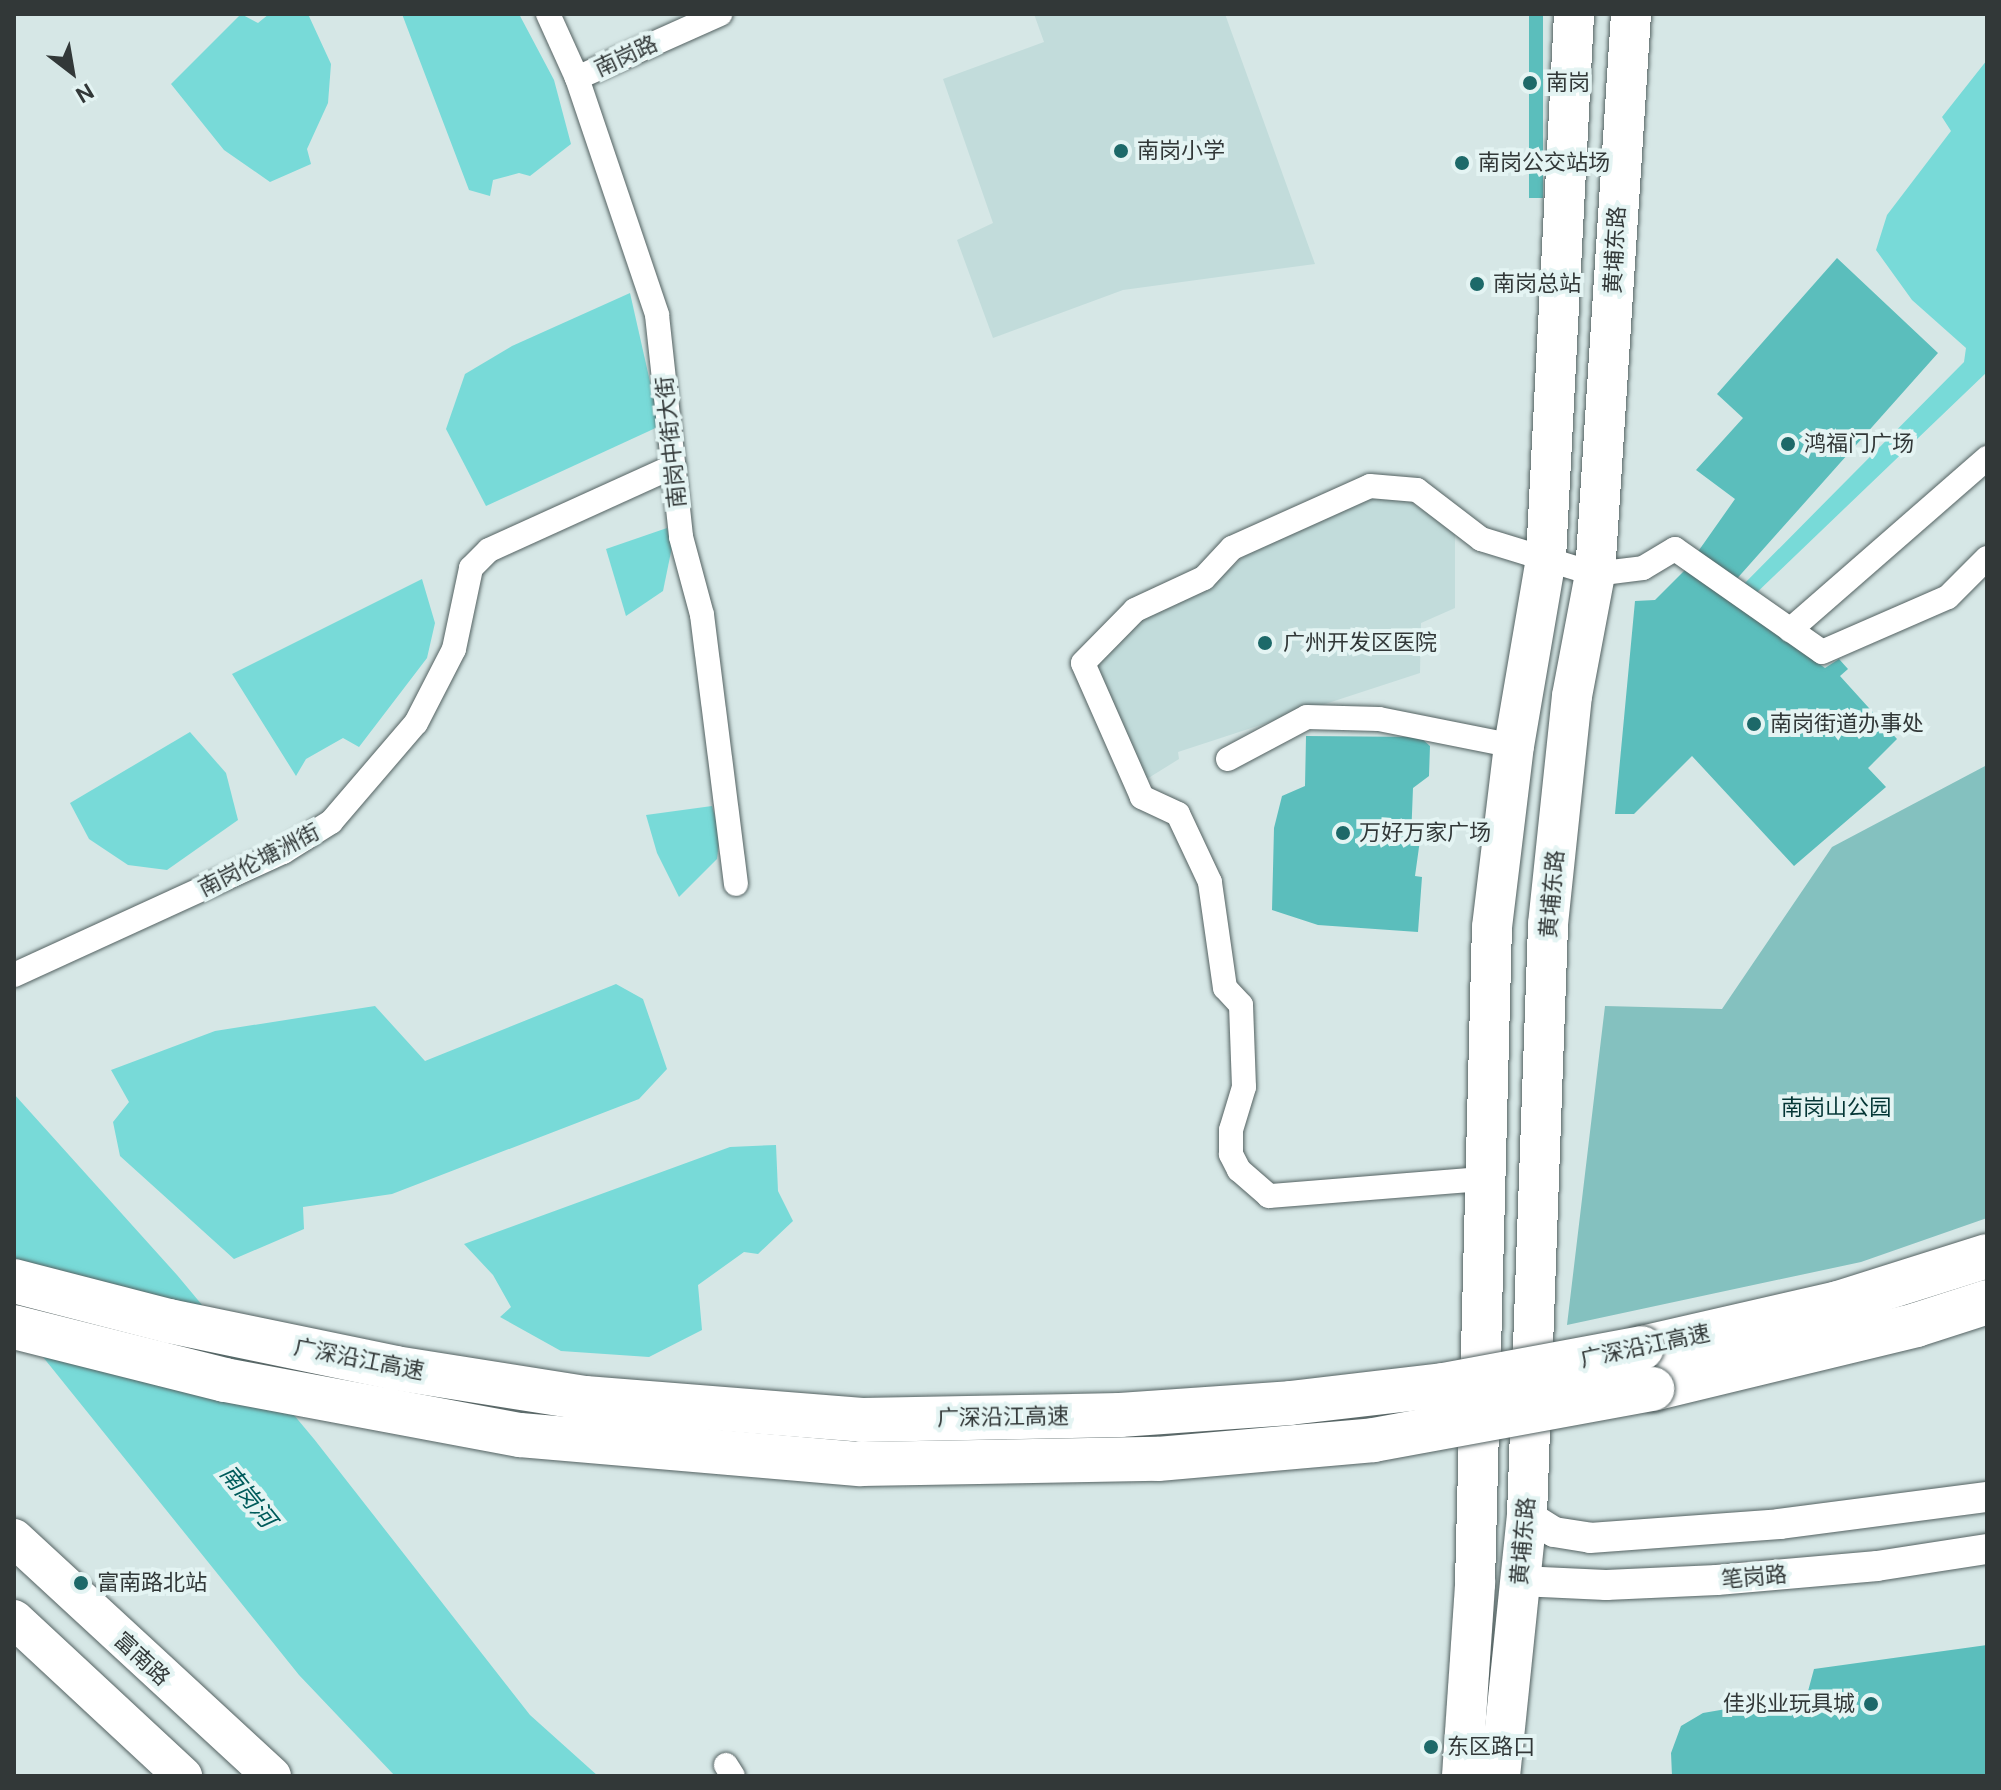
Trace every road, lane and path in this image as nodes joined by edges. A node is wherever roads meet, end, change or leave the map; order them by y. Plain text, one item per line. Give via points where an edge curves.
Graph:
1 (548, 14) edge
2 (720, 14) edge
3 (1574, 14) edge
4 (1631, 14) edge
5 (577, 78) junction
6 (1987, 458) edge
7 (674, 466) junction
8 (1546, 558) junction
9 (1987, 558) edge
10 (1595, 574) junction
11 (1790, 630) junction
12 (1514, 746) junction
13 (1228, 759) dead end
14 (736, 884) dead end
15 (14, 975) edge
16 (1482, 1179) junction
17 (1987, 1256) edge
18 (14, 1281) edge
19 (1987, 1302) edge
20 (14, 1327) edge
21 (1647, 1368) junction
22 (1987, 1497) edge
23 (1527, 1515) junction
24 (14, 1538) edge
25 (1987, 1549) edge
26 (1520, 1581) junction
27 (14, 1619) edge
28 (236, 1745) junction
29 (183, 1776) edge
30 (200, 1776) edge
31 (272, 1776) edge
32 (1462, 1776) edge
33 (1500, 1776) edge

1 - 5 street, 南岗中街大街
2 - 5 street, 南岗路
3 - 8 highway, 黄埔东路
4 - 10 highway, 黄埔东路
5 - 7 street, 南岗中街大街 via 657,315
6 - 11 street
7 - 14 street, 南岗中街大街 via 681,537 702,615
7 - 15 street, 南岗伦塘洲街 via 489,550 471,568 454,649 416,723 331,822 283,852
8 - 10 street
8 - 12 highway, 黄埔东路
8 - 16 street via 1481,539 1417,490 1370,486 1232,548 1204,578 1135,610 1083,663 1142,797 1178,814 1210,882 1225,988 1241,1005 1244,1087 1231,1130 1231,1154 1239,1170 1269,1196
9 - 11 street via 1948,597 1822,652
10 - 11 street via 1643,568 1675,549
10 - 23 highway, 黄埔东路 via 1572,696 1548,924
12 - 13 street via 1379,719 1307,717
12 - 16 highway, 黄埔东路 via 1492,927
16 - 32 highway, 黄埔东路 via 1475,1583
17 - 21 highway, 广深沿江高速
18 - 21 highway, 广深沿江高速, bridge via 169,1321 409,1370 585,1398 862,1420 1120,1415
19 - 21 highway, 广深沿江高速 via 1916,1325
20 - 21 highway, 广深沿江高速, bridge via 225,1380 520,1435 861,1464 1158,1459 1374,1440
22 - 23 street via 1779,1524 1590,1538 1554,1532
23 - 26 highway, 黄埔东路
24 - 28 main road, 富南路
25 - 26 street, 笔岗路 via 1877,1566 1717,1580 1606,1585
26 - 33 highway, 黄埔东路
27 - 29 main road
28 - 30 main road via 208,1756
28 - 31 main road, 富南路

